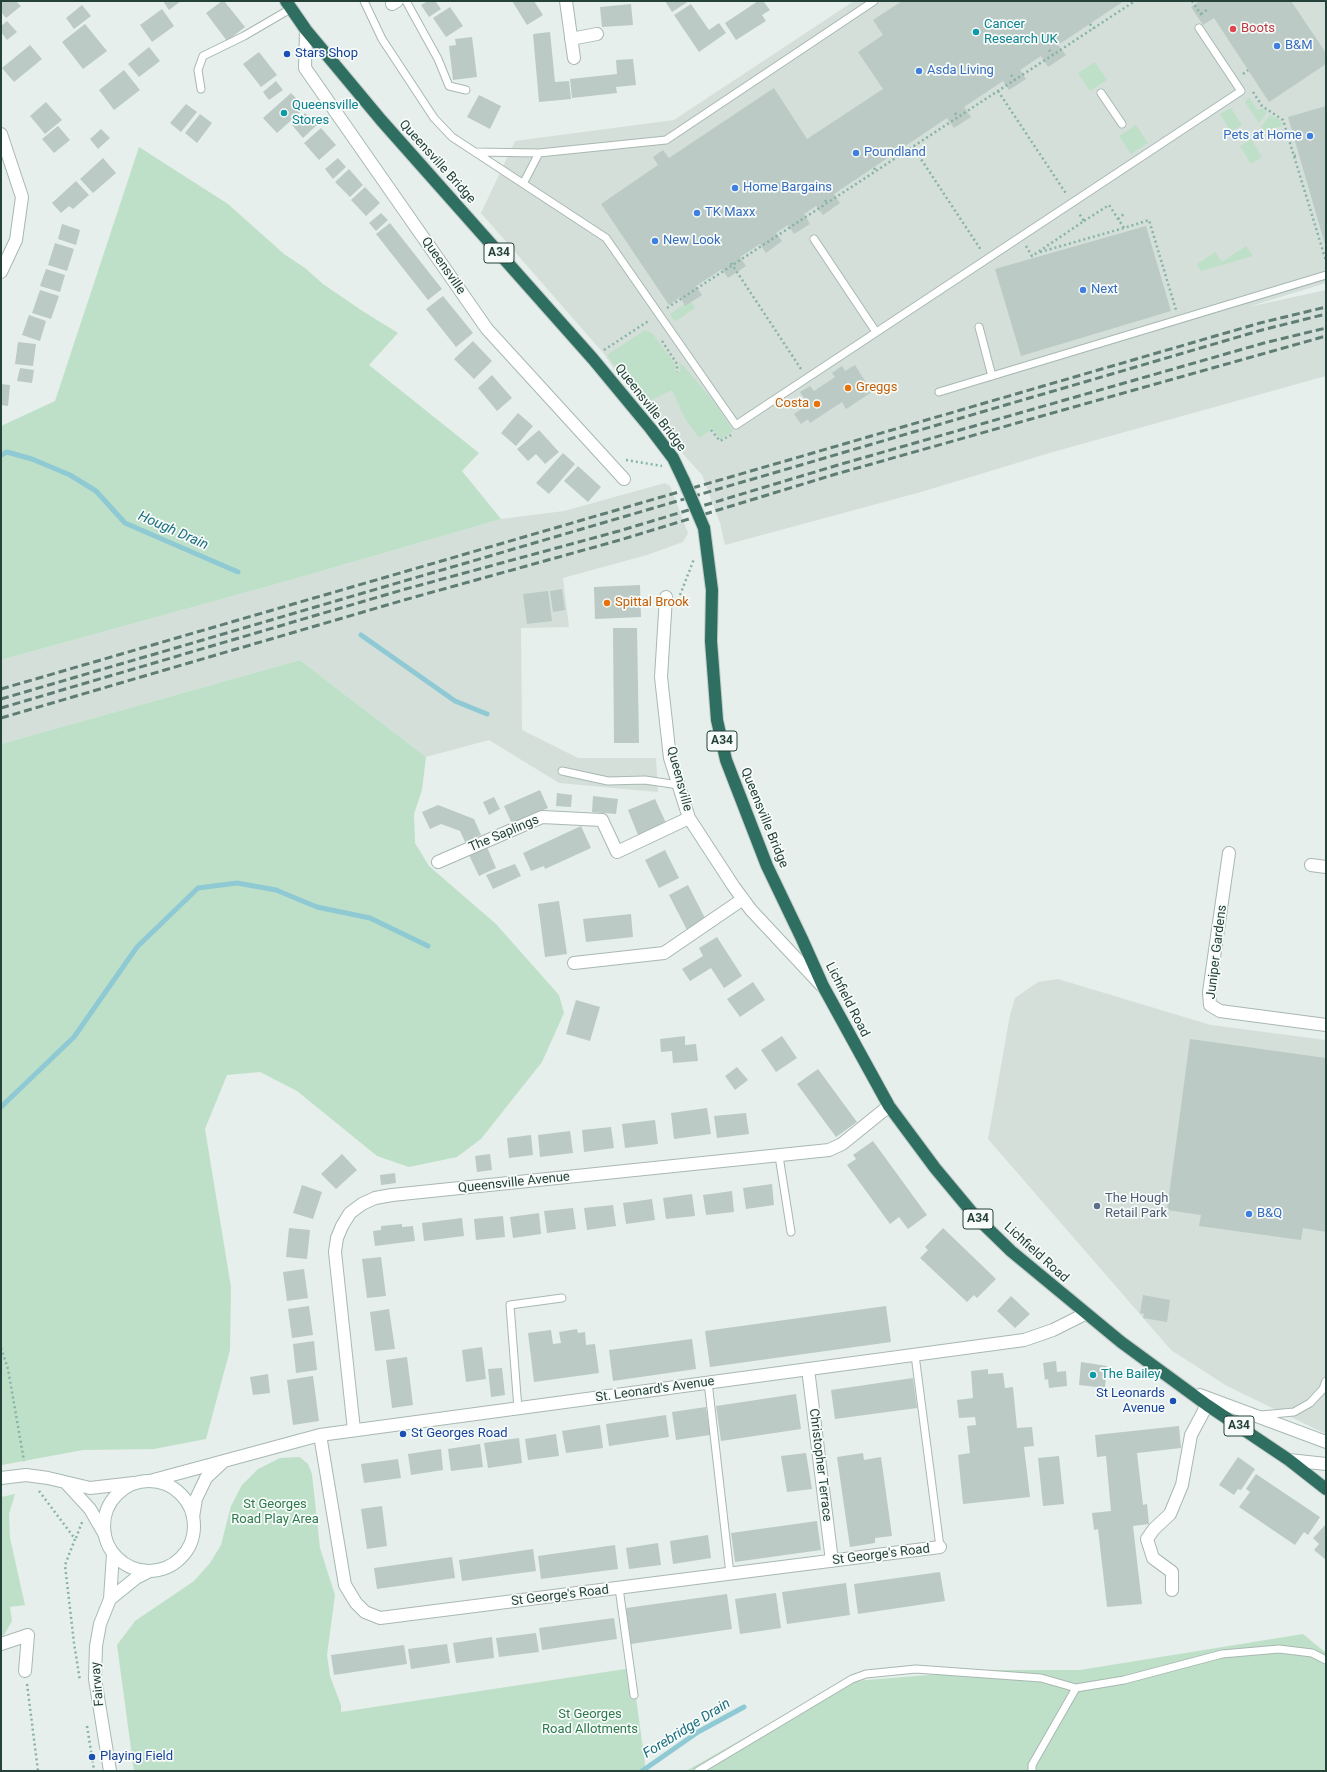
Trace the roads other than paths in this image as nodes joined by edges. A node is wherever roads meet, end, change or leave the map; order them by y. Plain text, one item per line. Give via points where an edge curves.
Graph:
1 (364, 1) edge
2 (406, 1) edge
3 (566, 1) edge
4 (874, 1) edge
5 (289, 5) edge
6 (1199, 28) dead end
7 (306, 30) junction
8 (597, 34) dead end
9 (572, 39) junction
10 (574, 58) dead end
11 (201, 89) dead end
12 (466, 90) dead end
13 (1101, 93) dead end
14 (1122, 124) dead end
15 (1, 134) edge
16 (476, 152) junction
17 (539, 153) junction
18 (524, 182) junction
19 (814, 239) dead end
20 (1, 272) edge
21 (1326, 275) edge
22 (978, 327) dead end
23 (876, 332) junction
24 (992, 376) junction
25 (939, 392) dead end
26 (624, 479) dead end
27 (666, 597) road end
28 (562, 771) dead end
29 (679, 786) junction
30 (689, 818) junction
31 (1229, 853) dead end
32 (438, 862) dead end
33 (1310, 864) dead end
34 (1326, 867) edge
35 (743, 899) junction
36 (802, 939) joint
37 (574, 963) dead end
38 (822, 986) junction
39 (1326, 1025) edge
40 (889, 1106) junction
41 (779, 1156) junction
42 (791, 1232) dead end
43 (562, 1298) dead end
44 (1085, 1314) junction
45 (915, 1355) junction
46 (808, 1369) junction
47 (1326, 1381) edge
48 (708, 1382) junction
49 (1189, 1391) junction
50 (1207, 1405) junction
51 (518, 1409) junction
52 (1257, 1416) junction
53 (354, 1430) junction
54 (320, 1435) junction
55 (1326, 1442) edge
56 (1289, 1460) junction
57 (223, 1462) junction
58 (1326, 1464) edge
59 (1, 1478) edge
60 (150, 1481) junction
61 (134, 1483) junction
62 (67, 1484) junction
63 (1326, 1489) edge
64 (193, 1516) junction
65 (105, 1535) junction
66 (940, 1547) joint
67 (113, 1554) junction
68 (832, 1561) junction
69 (150, 1572) junction
70 (730, 1574) junction
71 (619, 1588) junction
72 (1172, 1590) dead end
73 (110, 1599) junction
74 (1, 1644) edge
75 (1326, 1660) edge
76 (25, 1671) road end
77 (1076, 1688) junction
78 (634, 1695) dead end
79 (110, 1771) edge
80 (698, 1771) edge
81 (1032, 1771) edge

1 - 16 lane via 382,39 434,118 452,137
2 - 12 lane via 438,59 449,86
3 - 9 street
4 - 17 lane via 666,140
5 - 7 highway, A34
5 - 11 lane via 244,36 204,56 198,70
6 - 23 lane via 1241,91
7 - 26 street, Queensville via 305,68 487,329
7 - 36 highway, Queensville Bridge / A34, bridge via 381,120 593,359 673,458 704,528 712,590 711,641 717,720 726,760 767,866
8 - 9 street
9 - 10 street
13 - 14 lane
15 - 20 street via 22,197 16,240
16 - 17 lane
16 - 18 lane
17 - 18 lane
18 - 23 lane via 606,238 736,425
19 - 23 lane
21 - 24 lane
22 - 24 lane
24 - 25 lane
27 - 29 street, Queensville via 661,677 670,758
28 - 29 lane via 608,782 645,780
29 - 30 street, Queensville
30 - 32 street, The Saplings via 617,852 602,820 542,817
30 - 35 street, Queensville
31 - 39 street, Juniper Gardens via 1209,992 1210,1005 1220,1011
33 - 34 street
35 - 37 street via 664,953
35 - 38 street, Queensville
36 - 38 highway, Lichfield Road / A34
38 - 40 highway, Lichfield Road / A34
40 - 41 street, Queensville Avenue via 836,1147
40 - 44 highway, Lichfield Road / A34 via 975,1216 1011,1251
41 - 42 lane
41 - 53 street, Queensville Avenue via 392,1195 375,1198 362,1204 350,1213 342,1226 335,1252
43 - 51 lane via 510,1305
44 - 45 street, St. Leonard's Avenue via 1053,1330 1024,1340
44 - 49 highway, Lichfield Road / A34
45 - 46 street, St. Leonard's Avenue
45 - 66 lane
46 - 48 street, St. Leonard's Avenue
46 - 68 street, Christopher Terrace
47 - 52 lane via 1323,1390 1310,1403 1294,1412
48 - 51 street, St. Leonard's Avenue
48 - 70 lane
49 - 50 highway, Lichfield Road / A34
49 - 52 street
50 - 56 highway, Lichfield Road / A34
50 - 72 street via 1191,1435 1182,1485 1170,1514 1147,1539 1153,1558 1172,1572
51 - 53 street, St. Leonard's Avenue
52 - 55 street
53 - 54 street, St. Leonard's Avenue
54 - 57 street, St. Leonard's Avenue
54 - 71 street, St George's Road via 345,1585 365,1612 380,1618
56 - 58 street
56 - 63 highway, Lichfield Road / A34
57 - 60 street, St. Leonard's Avenue
57 - 64 street, St. Leonard's Avenue via 206,1478 196,1499
59 - 62 street via 48,1478
60 - 61 street
60 - 64 street via 170,1487 180,1494
61 - 62 street via 90,1488
61 - 65 street via 110,1502 104,1520
62 - 65 street via 90,1509
64 - 69 street via 194,1532 188,1550 165,1568
65 - 67 street
66 - 68 street, St George's Road
67 - 69 street via 134,1569
67 - 73 street, Fairway
68 - 70 street, St George's Road
69 - 73 street, Fairway via 136,1578
70 - 71 street, St George's Road
71 - 78 lane
73 - 79 street, Fairway via 100,1624 95,1679
74 - 76 street via 28,1635
75 - 77 lane via 1312,1653 1279,1649 1222,1654 1124,1680
77 - 80 lane via 1041,1678 916,1669 866,1674 852,1679
77 - 81 lane via 1032,1765

